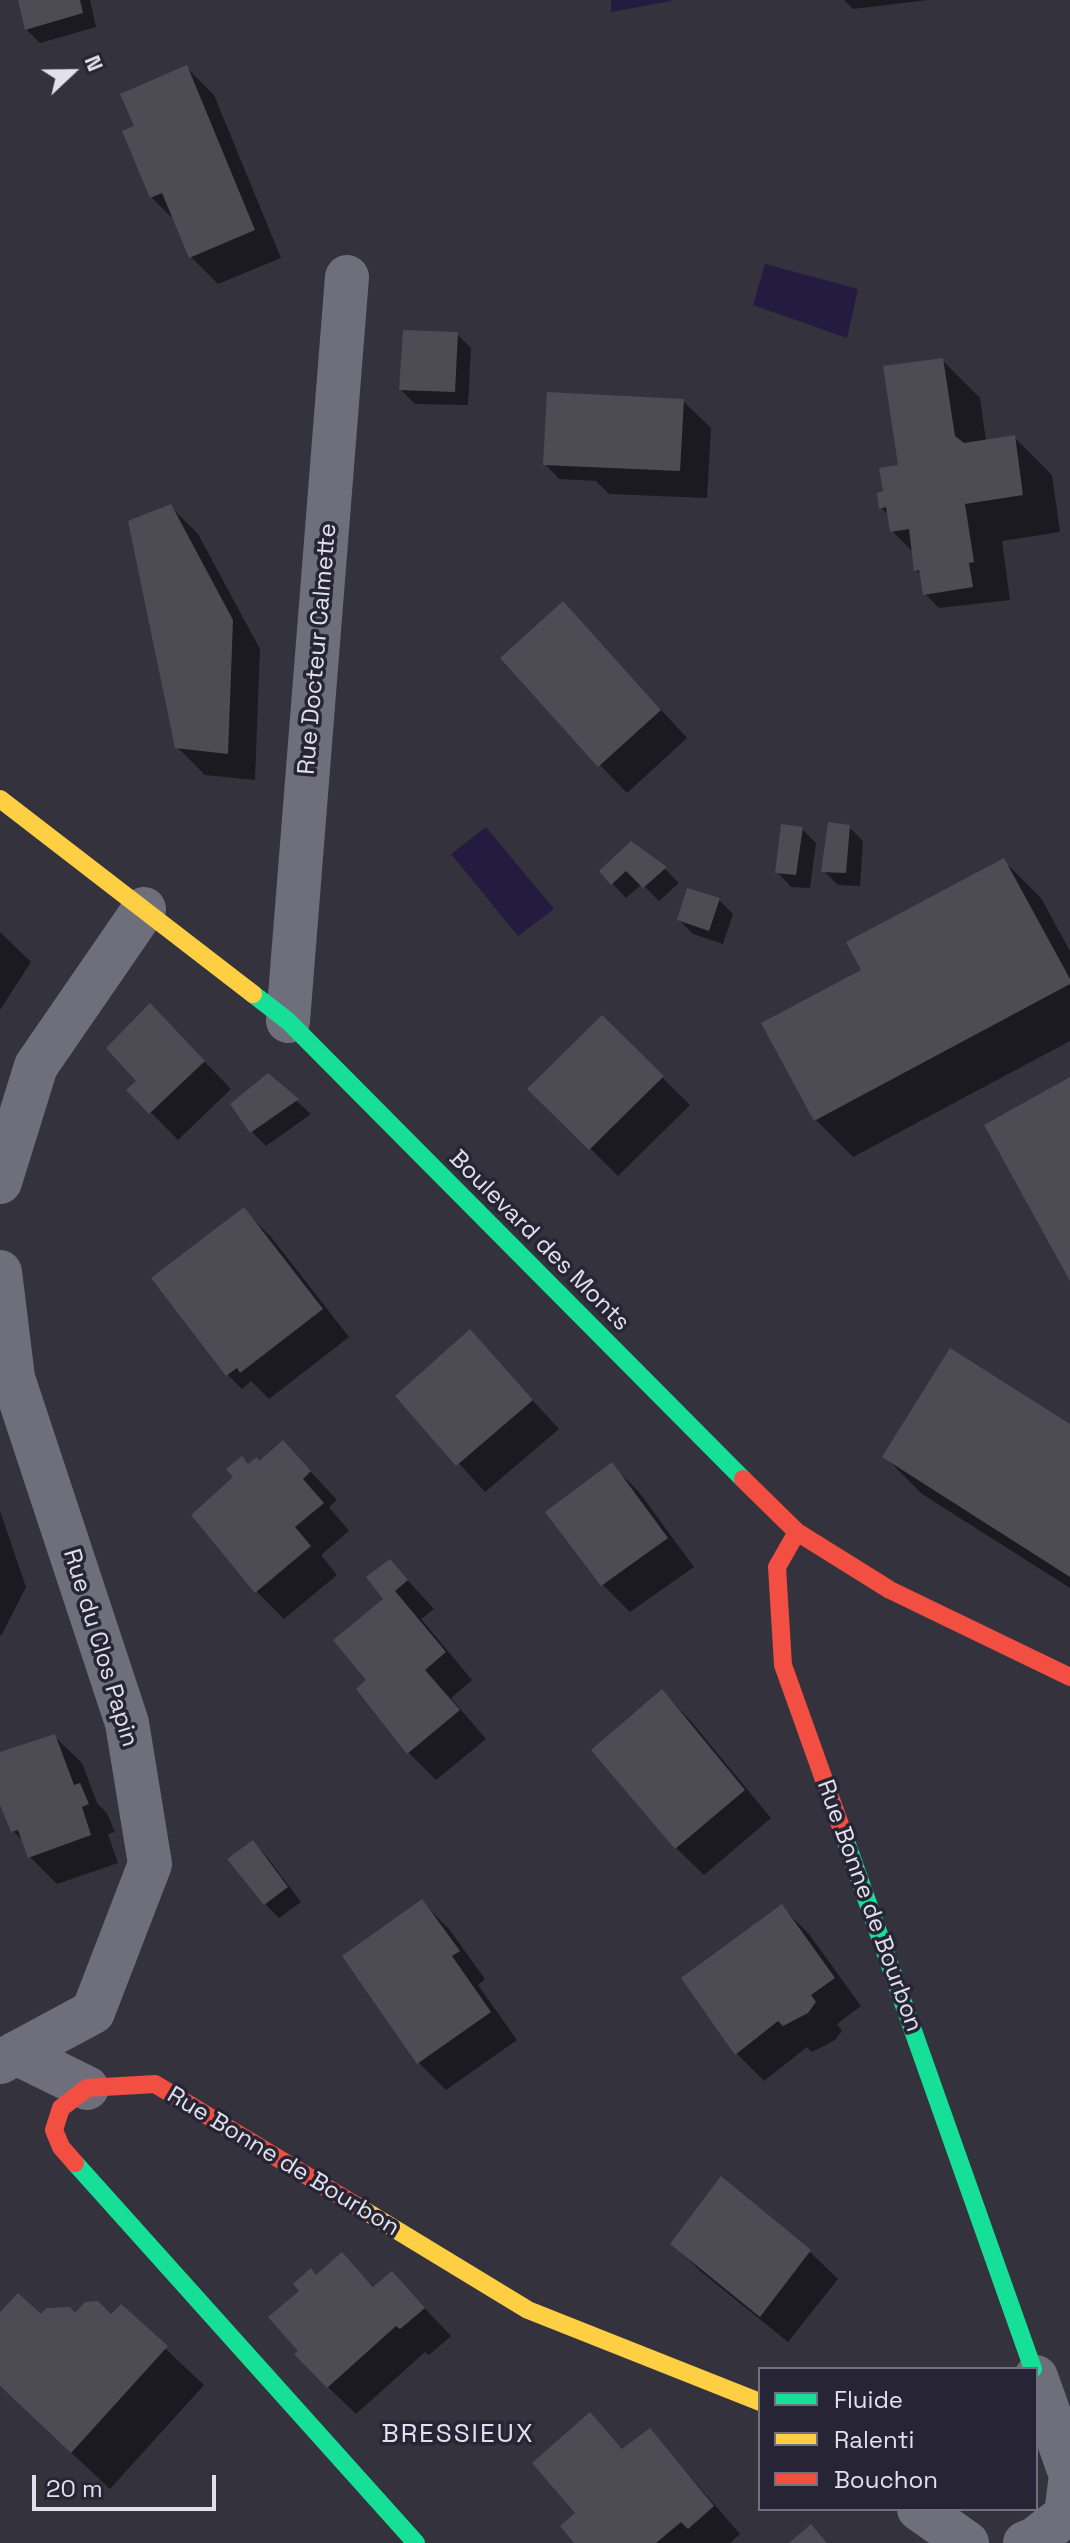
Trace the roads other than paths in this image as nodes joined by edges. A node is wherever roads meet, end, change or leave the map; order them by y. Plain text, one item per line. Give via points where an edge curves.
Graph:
1 (347, 277) dead end
2 (0, 799) edge
3 (144, 909) junction
4 (288, 1021) junction
5 (0, 1182) edge
6 (0, 1272) edge
7 (797, 1532) junction
8 (1070, 1677) edge
9 (8, 2057) edge
10 (87, 2088) junction
11 (1032, 2367) edge
12 (1038, 2383) edge
13 (758, 2401) edge
14 (1070, 2473) edge
15 (1070, 2483) edge
16 (922, 2511) edge
17 (416, 2543) edge
18 (967, 2543) edge
19 (1025, 2543) edge

1 - 4 street, Rue Docteur Calmette
2 - 3 street, Boulevard des Monts
3 - 4 street, Boulevard des Monts
3 - 5 street via 36,1066
4 - 7 street, Boulevard des Monts
6 - 9 street, Rue du Clos Papin via 13,1378 127,1723 150,1864 93,2012
7 - 8 street, Boulevard des Monts via 890,1590
7 - 11 street, Rue Bonne de Bourbon via 777,1567 783,1665
9 - 10 street
10 - 13 street, Rue Bonne de Bourbon via 155,2084 528,2310
10 - 17 street via 61,2108 54,2130 61,2147
12 - 14 street
15 - 19 street via 1066,2515
16 - 18 street

